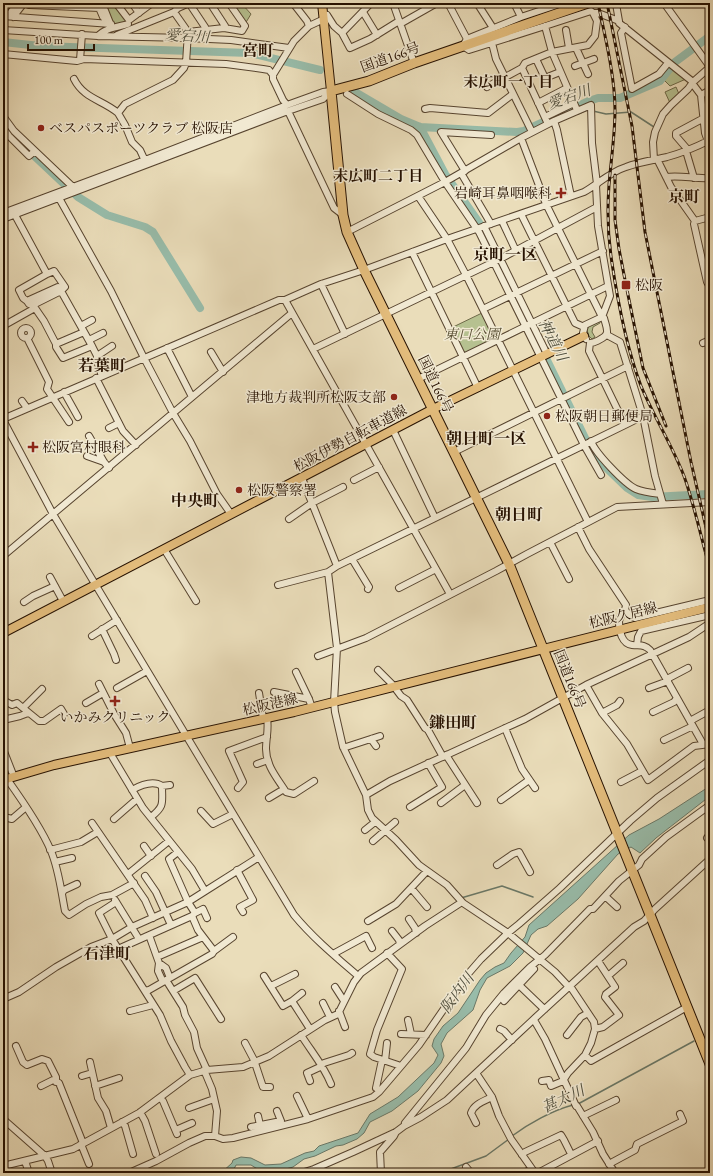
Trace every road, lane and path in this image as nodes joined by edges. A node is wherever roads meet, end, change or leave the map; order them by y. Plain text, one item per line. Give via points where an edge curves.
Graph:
1 (18, 3) edge
2 (24, 3) edge
3 (116, 3) edge
4 (132, 3) edge
5 (189, 3) edge
6 (210, 3) edge
7 (229, 3) edge
8 (293, 3) edge
9 (371, 3) edge
10 (393, 3) edge
11 (437, 3) edge
12 (448, 3) edge
13 (477, 3) edge
14 (514, 3) edge
15 (563, 3) edge
16 (618, 3) edge
17 (664, 3) edge
18 (151, 4) edge
19 (321, 4) edge
20 (100, 5) edge
21 (590, 7) edge
22 (174, 12) junction
23 (363, 12) junction
24 (139, 13) junction
25 (8, 16) edge
26 (521, 17) junction
27 (324, 18) junction
28 (619, 21) junction
29 (400, 23) junction
30 (128, 24) dead end
31 (308, 26) junction
32 (545, 26) junction
33 (625, 27) junction
34 (224, 28) junction
35 (493, 28) junction
36 (3, 30) edge
37 (206, 30) junction
38 (566, 30) dead end
39 (342, 33) junction
40 (82, 34) junction
41 (187, 35) junction
42 (378, 35) junction
43 (98, 36) junction
44 (114, 36) junction
45 (468, 42) junction
46 (492, 43) junction
47 (569, 48) junction
48 (576, 48) junction
49 (288, 50) junction
50 (552, 52) junction
51 (3, 54) edge
52 (536, 59) junction
53 (594, 59) dead end
54 (80, 60) junction
55 (186, 63) junction
56 (414, 63) junction
57 (583, 63) junction
58 (671, 64) junction
59 (575, 66) dead end
60 (710, 67) edge
61 (522, 68) junction
62 (560, 72) junction
63 (274, 73) junction
64 (588, 74) dead end
65 (505, 77) junction
66 (74, 79) dead end
67 (692, 82) junction
68 (487, 87) dead end
69 (568, 88) junction
70 (710, 90) edge
71 (331, 91) junction
72 (347, 94) dead end
73 (513, 94) junction
74 (701, 95) junction
75 (538, 103) junction
76 (574, 103) junction
77 (287, 108) junction
78 (426, 109) dead end
79 (577, 110) junction
80 (118, 113) junction
81 (710, 113) edge
82 (704, 117) junction
83 (4, 120) edge
84 (550, 121) junction
85 (3, 128) edge
86 (532, 132) junction
87 (491, 136) dead end
88 (18, 140) junction
89 (522, 140) junction
90 (709, 142) edge
91 (687, 150) junction
92 (656, 159) junction
93 (146, 163) junction
94 (462, 173) junction
95 (666, 177) junction
96 (694, 178) junction
97 (710, 178) edge
98 (445, 182) junction
99 (596, 185) junction
100 (72, 190) junction
101 (418, 196) junction
102 (571, 196) junction
103 (59, 198) junction
104 (546, 204) junction
105 (597, 207) junction
106 (3, 213) edge
107 (521, 214) junction
108 (15, 215) junction
109 (343, 215) junction
110 (710, 217) edge
111 (3, 220) edge
112 (502, 220) junction
113 (695, 221) junction
114 (491, 224) junction
115 (481, 227) junction
116 (558, 228) junction
117 (347, 232) junction
118 (447, 239) junction
119 (534, 240) junction
120 (516, 251) junction
121 (602, 251) junction
122 (412, 252) junction
123 (497, 260) junction
124 (576, 264) junction
125 (364, 270) junction
126 (47, 274) junction
127 (466, 275) junction
128 (551, 276) junction
129 (320, 284) junction
130 (608, 286) junction
131 (710, 287) edge
132 (61, 291) junction
133 (432, 292) junction
134 (517, 292) junction
135 (590, 294) junction
136 (510, 296) junction
137 (284, 300) junction
138 (27, 301) junction
139 (566, 306) junction
140 (34, 307) junction
141 (710, 307) edge
142 (483, 309) junction
143 (710, 311) edge
144 (292, 313) junction
145 (385, 314) junction
146 (602, 317) junction
147 (92, 320) dead end
148 (532, 323) junction
149 (3, 326) edge
150 (526, 326) junction
151 (83, 329) junction
152 (584, 331) junction
153 (103, 333) dead end
154 (345, 334) junction
155 (606, 335) junction
156 (27, 338) dead end
157 (498, 340) junction
158 (710, 340) edge
159 (91, 343) junction
160 (590, 343) junction
161 (703, 343) dead end
162 (56, 344) junction
163 (112, 346) dead end
164 (167, 348) junction
165 (313, 349) junction
166 (211, 352) dead end
167 (544, 355) junction
168 (97, 356) junction
169 (463, 357) junction
170 (144, 358) junction
171 (628, 366) junction
172 (513, 370) junction
173 (223, 372) junction
174 (99, 377) junction
175 (418, 379) junction
176 (602, 379) junction
177 (478, 388) junction
178 (64, 392) junction
179 (51, 397) junction
180 (192, 397) junction
181 (564, 398) junction
182 (22, 401) dead end
183 (27, 408) junction
184 (433, 409) junction
185 (534, 412) junction
186 (173, 413) junction
187 (643, 416) junction
188 (78, 417) dead end
189 (3, 419) edge
190 (69, 422) dead end
191 (119, 423) junction
192 (625, 425) junction
193 (109, 428) dead end
194 (393, 430) junction
195 (89, 436) dead end
196 (587, 443) junction
197 (366, 444) junction
198 (136, 445) junction
199 (454, 452) junction
200 (87, 456) dead end
201 (557, 458) junction
202 (104, 462) junction
203 (379, 467) junction
204 (109, 468) junction
205 (601, 475) dead end
206 (302, 478) junction
207 (354, 480) dead end
208 (343, 487) dead end
209 (660, 494) junction
210 (476, 498) junction
211 (710, 502) edge
212 (312, 503) junction
213 (663, 504) junction
214 (54, 514) junction
215 (231, 514) junction
216 (435, 518) junction
217 (289, 519) dead end
218 (588, 522) junction
219 (578, 527) junction
220 (413, 529) junction
221 (550, 542) junction
222 (164, 549) junction
223 (3, 556) edge
224 (352, 559) junction
225 (509, 564) junction
226 (337, 566) junction
227 (436, 569) junction
228 (328, 572) junction
229 (50, 577) dead end
230 (569, 579) dead end
231 (95, 584) junction
232 (278, 584) dead end
233 (55, 586) junction
234 (400, 588) dead end
235 (368, 589) dead end
236 (450, 594) junction
237 (710, 600) edge
238 (63, 601) junction
239 (196, 601) dead end
240 (24, 602) dead end
241 (710, 607) edge
242 (625, 610) junction
243 (710, 615) edge
244 (703, 616) junction
245 (116, 620) junction
246 (708, 624) edge
247 (102, 629) junction
248 (620, 629) junction
249 (3, 633) edge
250 (92, 636) dead end
251 (637, 645) junction
252 (337, 648) junction
253 (542, 649) junction
254 (652, 653) junction
255 (318, 656) dead end
256 (116, 660) dead end
257 (688, 668) dead end
258 (378, 670) dead end
259 (147, 671) junction
260 (296, 672) dead end
261 (667, 680) junction
262 (99, 684) dead end
263 (586, 685) junction
264 (394, 687) junction
265 (117, 688) dead end
266 (649, 688) dead end
267 (42, 690) dead end
268 (274, 692) dead end
269 (103, 693) junction
270 (259, 694) dead end
271 (562, 698) junction
272 (677, 698) junction
273 (309, 699) junction
274 (3, 700) edge
275 (334, 702) junction
276 (620, 702) dead end
277 (86, 703) dead end
278 (23, 708) junction
279 (312, 708) junction
280 (710, 710) edge
281 (653, 712) dead end
282 (28, 713) junction
283 (602, 713) junction
284 (64, 714) dead end
285 (265, 718) junction
286 (3, 720) edge
287 (692, 724) junction
288 (505, 728) junction
289 (186, 736) junction
290 (380, 736) dead end
291 (267, 737) junction
292 (371, 739) junction
293 (664, 740) dead end
294 (703, 744) junction
295 (710, 744) edge
296 (376, 746) dead end
297 (343, 747) junction
298 (3, 748) edge
299 (130, 748) junction
300 (110, 753) junction
301 (445, 756) junction
302 (268, 760) junction
303 (710, 760) edge
304 (428, 763) junction
305 (257, 764) dead end
306 (642, 771) junction
307 (7, 779) edge
308 (529, 780) junction
309 (314, 781) dead end
310 (621, 782) dead end
311 (170, 785) dead end
312 (465, 785) junction
313 (162, 786) junction
314 (238, 788) dead end
315 (535, 788) dead end
316 (284, 789) junction
317 (132, 790) junction
318 (366, 795) junction
319 (269, 798) dead end
320 (137, 799) junction
321 (501, 800) dead end
322 (442, 803) dead end
323 (477, 803) dead end
324 (26, 807) junction
325 (410, 807) dead end
326 (709, 809) edge
327 (201, 811) dead end
328 (3, 814) edge
329 (233, 814) junction
330 (151, 817) junction
331 (114, 819) dead end
332 (92, 822) dead end
333 (375, 822) junction
334 (395, 822) dead end
335 (365, 830) dead end
336 (96, 832) dead end
337 (386, 832) junction
338 (618, 834) junction
339 (710, 834) edge
340 (169, 841) junction
341 (373, 841) dead end
342 (710, 842) edge
343 (144, 846) dead end
344 (50, 850) junction
345 (178, 852) junction
346 (151, 856) junction
347 (259, 857) junction
348 (72, 858) dead end
349 (710, 859) edge
350 (55, 862) junction
351 (497, 864) dead end
352 (632, 869) junction
353 (237, 870) junction
354 (427, 871) junction
355 (530, 872) dead end
356 (128, 874) junction
357 (145, 876) dead end
358 (134, 883) junction
359 (77, 884) dead end
360 (411, 888) junction
361 (205, 891) junction
362 (62, 893) junction
363 (112, 895) junction
364 (606, 896) junction
365 (460, 900) junction
366 (116, 902) junction
367 (188, 902) junction
368 (240, 907) dead end
369 (427, 907) dead end
370 (616, 907) dead end
371 (166, 912) junction
372 (194, 914) junction
373 (650, 915) junction
374 (152, 918) junction
375 (207, 918) dead end
376 (409, 919) dead end
377 (368, 921) dead end
378 (171, 925) junction
379 (132, 927) junction
380 (392, 931) dead end
381 (416, 933) junction
382 (509, 933) junction
383 (149, 935) junction
384 (203, 937) junction
385 (233, 937) dead end
386 (112, 939) junction
387 (139, 939) junction
388 (400, 944) junction
389 (372, 948) dead end
390 (118, 949) junction
391 (214, 950) junction
392 (387, 953) junction
393 (333, 954) junction
394 (158, 960) junction
395 (540, 960) junction
396 (598, 961) junction
397 (623, 963) dead end
398 (295, 974) dead end
399 (264, 976) dead end
400 (358, 976) junction
401 (608, 976) junction
402 (166, 980) junction
403 (519, 985) junction
404 (271, 986) junction
405 (570, 986) junction
406 (335, 987) dead end
407 (173, 991) junction
408 (145, 992) junction
409 (302, 993) dead end
410 (3, 999) edge
411 (292, 1001) junction
412 (344, 1001) junction
413 (504, 1001) dead end
414 (323, 1003) dead end
415 (153, 1005) junction
416 (687, 1007) junction
417 (545, 1009) junction
418 (339, 1011) junction
419 (130, 1012) dead end
420 (588, 1013) junction
421 (330, 1017) junction
422 (221, 1019) dead end
423 (408, 1020) dead end
424 (534, 1020) junction
425 (345, 1027) dead end
426 (500, 1029) dead end
427 (595, 1029) junction
428 (310, 1030) junction
429 (401, 1034) dead end
430 (411, 1034) junction
431 (301, 1035) junction
432 (426, 1035) junction
433 (567, 1035) dead end
434 (512, 1040) junction
435 (245, 1043) dead end
436 (387, 1043) dead end
437 (16, 1046) dead end
438 (352, 1053) dead end
439 (585, 1055) junction
440 (384, 1060) junction
441 (90, 1062) dead end
442 (255, 1063) junction
443 (321, 1064) junction
444 (710, 1064) edge
445 (400, 1067) junction
446 (206, 1070) junction
447 (92, 1073) junction
448 (476, 1073) junction
449 (190, 1075) junction
450 (82, 1076) dead end
451 (119, 1078) dead end
452 (564, 1079) junction
453 (310, 1081) dead end
454 (542, 1081) dead end
455 (56, 1082) junction
456 (331, 1084) dead end
457 (41, 1086) dead end
458 (95, 1086) junction
459 (270, 1087) dead end
460 (376, 1088) dead end
461 (297, 1096) dead end
462 (492, 1096) junction
463 (160, 1098) junction
464 (214, 1099) junction
465 (616, 1100) dead end
466 (328, 1107) dead end
467 (189, 1108) dead end
468 (277, 1110) dead end
469 (416, 1110) junction
470 (140, 1112) junction
471 (323, 1114) junction
472 (680, 1114) dead end
473 (258, 1116) dead end
474 (583, 1116) junction
475 (421, 1117) junction
476 (3, 1119) edge
477 (308, 1119) junction
478 (122, 1122) junction
479 (192, 1123) dead end
480 (476, 1123) dead end
481 (251, 1126) dead end
482 (264, 1126) junction
483 (404, 1126) junction
484 (111, 1128) junction
485 (396, 1132) junction
486 (215, 1136) junction
487 (598, 1141) junction
488 (82, 1144) junction
489 (133, 1154) dead end
490 (156, 1154) dead end
491 (571, 1154) junction
492 (522, 1155) junction
493 (45, 1156) junction
494 (25, 1161) junction
495 (89, 1164) dead end
496 (609, 1164) junction
497 (3, 1166) edge
498 (466, 1167) dead end
499 (535, 1172) edge
500 (29, 1173) edge
501 (52, 1173) edge
502 (129, 1173) edge
503 (300, 1173) edge
504 (381, 1173) edge
505 (470, 1173) edge
506 (524, 1173) edge
507 (615, 1173) edge

1 - 25 street
2 - 20 street
2 - 25 street
3 - 24 street via 129,20
4 - 24 street
5 - 22 street
5 - 37 street
6 - 34 street
7 - 34 street via 245,26 242,31
8 - 31 street
9 - 23 street
10 - 29 street
11 - 29 street
12 - 45 street
13 - 35 street
14 - 26 street
15 - 26 street
16 - 28 street via 616,4
17 - 60 street
18 - 24 street
19 - 27 main road
20 - 25 street via 111,24
21 - 28 street
21 - 32 street
21 - 45 highway, 国道166号
21 - 48 street via 597,21 595,36 588,45
22 - 41 street
22 - 44 street
23 - 39 street
23 - 42 street
26 - 35 street
27 - 31 street
27 - 39 street via 327,15
27 - 71 main road
28 - 33 street
29 - 42 street
29 - 56 street
30 - 43 street via 109,29
31 - 49 street
32 - 46 street
32 - 50 street
33 - 58 street
33 - 58 street via 621,33 632,89
34 - 37 street
35 - 45 street
36 - 40 street
37 - 41 street
38 - 47 street
39 - 42 street via 350,48
40 - 43 street
40 - 54 street
41 - 44 street
41 - 49 street
41 - 55 street
43 - 44 street
45 - 46 street via 469,50
45 - 56 highway, 国道166号
46 - 65 street
47 - 48 street
47 - 50 street
48 - 57 street
49 - 63 street
50 - 52 street
50 - 62 street
51 - 54 street
52 - 61 street via 525,63
52 - 62 street via 546,78
53 - 57 street
54 - 55 street
55 - 63 street via 226,64 269,70
55 - 80 street via 173,80 125,104
56 - 71 highway, 国道166号 via 369,81
57 - 59 street
57 - 64 street
58 - 67 street
60 - 67 street
61 - 65 street
61 - 75 street
62 - 69 street
63 - 77 street via 273,79
65 - 68 street
65 - 73 street
66 - 80 street via 77,86 90,98
67 - 74 street
67 - 92 street via 688,90 666,110 656,129 652,147
69 - 75 street
69 - 76 street
70 - 74 street
71 - 77 street via 323,100
71 - 109 highway, 国道166号
72 - 98 street via 378,114 415,132
73 - 78 street via 488,113
73 - 86 street
74 - 82 street
75 - 84 street
76 - 79 street
76 - 84 street
77 - 93 street
77 - 109 street via 334,208
79 - 84 street
79 - 99 street via 591,105
80 - 93 street
81 - 82 street
82 - 90 street
82 - 91 street via 676,133
83 - 88 street
84 - 86 street
84 - 102 street
85 - 88 street
86 - 89 street
87 - 94 street via 442,132
88 - 100 street
89 - 94 street
89 - 104 street
90 - 91 street
91 - 92 street
91 - 96 street
92 - 95 street
92 - 99 street via 624,167
93 - 100 street
94 - 98 street
94 - 114 street
95 - 96 street
95 - 113 street
96 - 97 street
98 - 101 street
98 - 115 street
99 - 102 street
99 - 105 street
100 - 103 street
100 - 106 street
101 - 117 street
101 - 118 street
102 - 104 street
103 - 108 street
103 - 170 street via 111,291
104 - 107 street
104 - 116 street
105 - 116 street
105 - 121 street
107 - 112 street
107 - 119 street
108 - 111 street
108 - 126 street
109 - 117 highway, 国道166号
110 - 113 street
112 - 114 street
112 - 120 street
113 - 131 street
114 - 115 street
115 - 118 street
115 - 123 street
116 - 119 street
116 - 124 street
117 - 125 highway, 国道166号
118 - 122 street
118 - 127 street
119 - 120 street
119 - 128 street
120 - 123 street
121 - 124 street
121 - 130 street
122 - 125 street
122 - 133 street
123 - 127 street
123 - 134 street
123 - 136 street
124 - 128 street
124 - 135 street
125 - 129 street
125 - 145 highway, 国道166号
126 - 132 street via 54,271 65,287
126 - 138 street via 19,290
127 - 133 street
127 - 142 street
128 - 134 street
128 - 139 street
129 - 137 street
129 - 154 street
130 - 135 street
130 - 146 street via 610,296
132 - 138 street via 58,287
132 - 140 street
132 - 151 street
133 - 145 street
133 - 169 street
134 - 136 street
134 - 148 street
135 - 139 street
135 - 146 street
136 - 142 street
136 - 150 street
137 - 144 street
137 - 164 street
138 - 140 street
139 - 148 street
139 - 152 street via 575,323
140 - 149 street
140 - 162 street
141 - 143 street
142 - 157 street
144 - 165 street
144 - 173 street
145 - 154 street
145 - 175 highway, 国道166号
146 - 152 street via 586,324
146 - 155 street via 608,332
147 - 151 street
148 - 150 street
148 - 167 street
150 - 157 street
150 - 167 street
151 - 159 street
151 - 162 street
152 - 160 street
152 - 167 main road, 松阪伊勢自転車道線
153 - 159 street
154 - 165 street
155 - 160 street
155 - 171 street via 620,342
156 - 179 street via 49,382 47,389
157 - 169 street
157 - 172 street
158 - 161 street
159 - 162 street via 63,358
159 - 168 street
160 - 176 street via 589,351
163 - 168 street
164 - 170 street
164 - 180 street
165 - 197 street
166 - 173 street
167 - 172 main road, 松阪伊勢自転車道線
167 - 181 street
168 - 174 street
169 - 175 street
169 - 177 street
170 - 174 street
170 - 186 street
171 - 176 street
171 - 187 street
172 - 177 main road, 松阪伊勢自転車道線
172 - 185 street
173 - 180 street
174 - 178 street
174 - 191 street
175 - 184 highway, 国道166号
176 - 181 street
176 - 192 street
177 - 184 main road, 松阪伊勢自転車道線
178 - 179 street
178 - 188 street
179 - 183 street
179 - 190 street
180 - 186 street
181 - 185 street
181 - 196 street
182 - 183 street
183 - 189 street
184 - 194 main road, 松阪伊勢自転車道線
184 - 199 highway, 国道166号
185 - 199 street
185 - 201 street
186 - 198 street
186 - 215 street
187 - 192 street
187 - 209 street via 654,476
189 - 214 street
191 - 193 street
191 - 198 street
192 - 196 street
194 - 197 main road, 松阪伊勢自転車道線
194 - 216 street
195 - 202 street
196 - 201 street
196 - 205 street
196 - 209 street via 634,488
197 - 203 street
197 - 206 main road, 松阪伊勢自転車道線
198 - 204 street
199 - 210 highway, 国道166号
200 - 202 street
201 - 210 street
201 - 218 street
202 - 204 street
203 - 207 street
203 - 220 street
204 - 214 street
206 - 212 street
206 - 215 main road, 松阪伊勢自転車道線
208 - 212 street
209 - 213 street
210 - 216 street
210 - 225 highway, 国道166号
211 - 213 street
212 - 217 street
212 - 226 street
213 - 218 street via 617,507
214 - 223 street
214 - 231 street
215 - 222 main road, 松阪伊勢自転車道線
216 - 220 street
218 - 219 street
219 - 221 street
219 - 242 street via 589,549 624,601
220 - 224 street
220 - 227 street
221 - 225 street
221 - 230 street
222 - 231 main road, 松阪伊勢自転車道線
222 - 239 street
224 - 226 street
224 - 235 street via 369,586
225 - 236 street
225 - 253 highway, 国道166号
226 - 228 street
227 - 234 street
227 - 236 street
228 - 232 street
228 - 252 street
229 - 233 street
231 - 238 main road, 松阪伊勢自転車道線
231 - 245 street
233 - 238 street
233 - 240 street
236 - 252 street via 366,638
237 - 242 street via 635,618
238 - 249 main road, 松阪伊勢自転車道線
241 - 248 main road, 松阪久居線
242 - 248 street via 619,619
243 - 244 street
244 - 246 street
244 - 251 street via 641,631
245 - 247 street
245 - 259 street
246 - 254 street via 689,637
247 - 250 street
247 - 256 street
248 - 251 street via 626,642
248 - 253 main road, 松阪久居線
251 - 254 street via 641,644
252 - 255 street
252 - 275 street
253 - 264 main road, 松阪港線
253 - 271 highway, 国道166号
254 - 261 street
254 - 263 street
257 - 261 street
258 - 264 street
259 - 265 street
259 - 289 street
260 - 273 street
261 - 266 street
261 - 272 street
262 - 269 street
263 - 271 street
263 - 283 street
264 - 275 main road, 松阪港線
264 - 301 street via 407,700
267 - 278 street
268 - 273 street
269 - 277 street
269 - 299 street via 126,733
270 - 285 street
271 - 288 street
271 - 338 highway, 国道166号
272 - 281 street
272 - 287 street
273 - 279 street
274 - 278 street via 12,705 17,703
275 - 279 main road, 松阪港線
275 - 297 street
276 - 283 street
278 - 282 street
279 - 285 main road, 松阪港線
280 - 287 street
282 - 284 street via 39,721 44,721 61,709
282 - 286 street
283 - 306 street via 627,744
285 - 289 main road, 松阪港線
285 - 291 street
287 - 293 street
287 - 294 street
288 - 301 street
288 - 308 street
289 - 299 main road, 松阪港線
289 - 329 street
290 - 292 street
291 - 302 street
291 - 314 street via 229,751 243,782
292 - 296 street
292 - 297 street
294 - 295 street
294 - 306 street via 694,746 650,780
297 - 318 street
298 - 307 street
299 - 300 main road, 松阪港線
300 - 307 main road, 松阪港線 via 54,764
300 - 317 street
301 - 304 street
301 - 312 street
302 - 305 street
302 - 316 street via 270,768
303 - 338 street via 657,798
304 - 318 street
304 - 325 street via 442,787
306 - 310 street
307 - 324 street
308 - 315 street
308 - 321 street
309 - 316 street via 294,794
311 - 313 street
312 - 322 street
312 - 323 street
313 - 317 street via 142,784
313 - 330 street via 162,805
316 - 319 street
317 - 320 street
318 - 333 street via 368,810
320 - 330 street
320 - 331 street
324 - 328 street via 12,819 4,817
324 - 344 street
326 - 352 street via 666,837
327 - 329 street via 213,824
329 - 347 street
330 - 340 street
332 - 356 street
333 - 335 street
333 - 337 street
334 - 337 street
336 - 344 street via 81,842
337 - 341 street
337 - 354 street
338 - 352 highway, 国道166号
338 - 382 street
339 - 342 street via 707,838
340 - 345 street
340 - 346 street
343 - 346 street
344 - 350 street
345 - 361 street
345 - 367 street via 169,859
346 - 356 street
347 - 353 street
347 - 393 street via 294,915 305,929
348 - 350 street
349 - 373 street
350 - 362 street
351 - 355 street via 518,852
352 - 364 street
352 - 373 highway, 国道166号
353 - 361 street
353 - 368 street via 253,900
354 - 360 street
354 - 365 street via 443,880
356 - 358 street
357 - 371 street
358 - 363 street
358 - 374 street via 148,904
359 - 362 street
360 - 369 street
360 - 377 street via 396,904
361 - 367 street
362 - 363 street via 65,911 69,915 101,897
363 - 366 street
364 - 370 street
364 - 395 street
365 - 381 street
365 - 382 street
366 - 379 street
366 - 386 street via 99,913
367 - 371 street
367 - 372 street
371 - 374 street
371 - 378 street
372 - 375 street via 203,909
372 - 378 street
372 - 384 street via 198,930
373 - 396 street
373 - 416 highway, 国道166号
374 - 379 street
376 - 381 street
378 - 383 street
379 - 386 street
379 - 387 street
380 - 388 street
381 - 388 street
382 - 395 street
382 - 432 street via 468,974
383 - 387 street
383 - 394 street
384 - 391 street
384 - 394 street
385 - 391 street
386 - 390 street
386 - 410 street via 91,947 19,992
387 - 390 street
388 - 392 street
389 - 393 street via 366,936
390 - 408 street
391 - 402 street via 212,954
392 - 400 street
392 - 440 street via 402,969 370,1052
393 - 400 street
394 - 402 street via 166,968
395 - 403 street
395 - 405 street
395 - 469 street via 504,993 486,1015 466,1048
396 - 401 street
396 - 405 street
397 - 401 street
398 - 404 street
399 - 404 street
400 - 412 street
401 - 427 street via 615,987 606,994 606,997 619,1015 603,1027
402 - 407 street
402 - 408 street
403 - 413 street
403 - 417 street
404 - 411 street via 283,1006
405 - 417 street
405 - 420 street
406 - 412 street
407 - 422 street via 195,978
407 - 446 street via 194,1032
408 - 415 street
409 - 411 street
411 - 428 street
412 - 418 street
414 - 421 street
415 - 419 street
415 - 449 street
416 - 439 street via 591,1061
416 - 444 highway, 国道166号
417 - 424 street
418 - 421 street
418 - 425 street
420 - 427 street
420 - 433 street
421 - 428 street
423 - 430 street
424 - 434 street
424 - 452 street
426 - 434 street
427 - 439 street
428 - 431 street
429 - 430 street
430 - 432 street
431 - 442 street
431 - 443 street
432 - 445 street
434 - 448 street
435 - 442 street
436 - 440 street
437 - 455 street via 27,1065 42,1059 48,1061
438 - 443 street
439 - 452 street
440 - 445 street
440 - 460 street
441 - 447 street
442 - 446 street via 237,1069
442 - 459 street via 263,1087
443 - 453 street via 307,1073
443 - 456 street
445 - 471 street via 373,1097
446 - 449 street
446 - 464 street
447 - 450 street
447 - 458 street
448 - 462 street
448 - 475 street via 447,1100
449 - 463 street
451 - 458 street
452 - 454 street via 550,1086 549,1080
452 - 474 street
455 - 457 street via 53,1080
455 - 488 street via 59,1083
458 - 484 street
461 - 477 street
462 - 480 street via 472,1109 471,1113
462 - 492 street via 510,1138
463 - 470 street
463 - 479 street via 177,1132
464 - 467 street
464 - 486 street via 217,1111
465 - 474 street
466 - 471 street
468 - 482 street via 281,1121
469 - 475 street
469 - 483 street
470 - 478 street
470 - 490 street via 146,1121
471 - 477 street
472 - 496 street via 683,1121 637,1144 635,1150
473 - 482 street
474 - 487 street
475 - 483 street
476 - 493 street
477 - 482 street
478 - 484 street
478 - 489 street
481 - 482 street
482 - 486 street via 234,1138 223,1139
483 - 485 street
484 - 488 street
485 - 503 street
485 - 504 street via 380,1152
486 - 502 street via 195,1139
487 - 491 street
487 - 496 street
488 - 493 street
488 - 495 street
491 - 492 street via 560,1135
491 - 499 street
492 - 499 street
493 - 494 street
493 - 501 street
494 - 497 street
494 - 500 street
496 - 507 street
498 - 505 street
499 - 506 street

